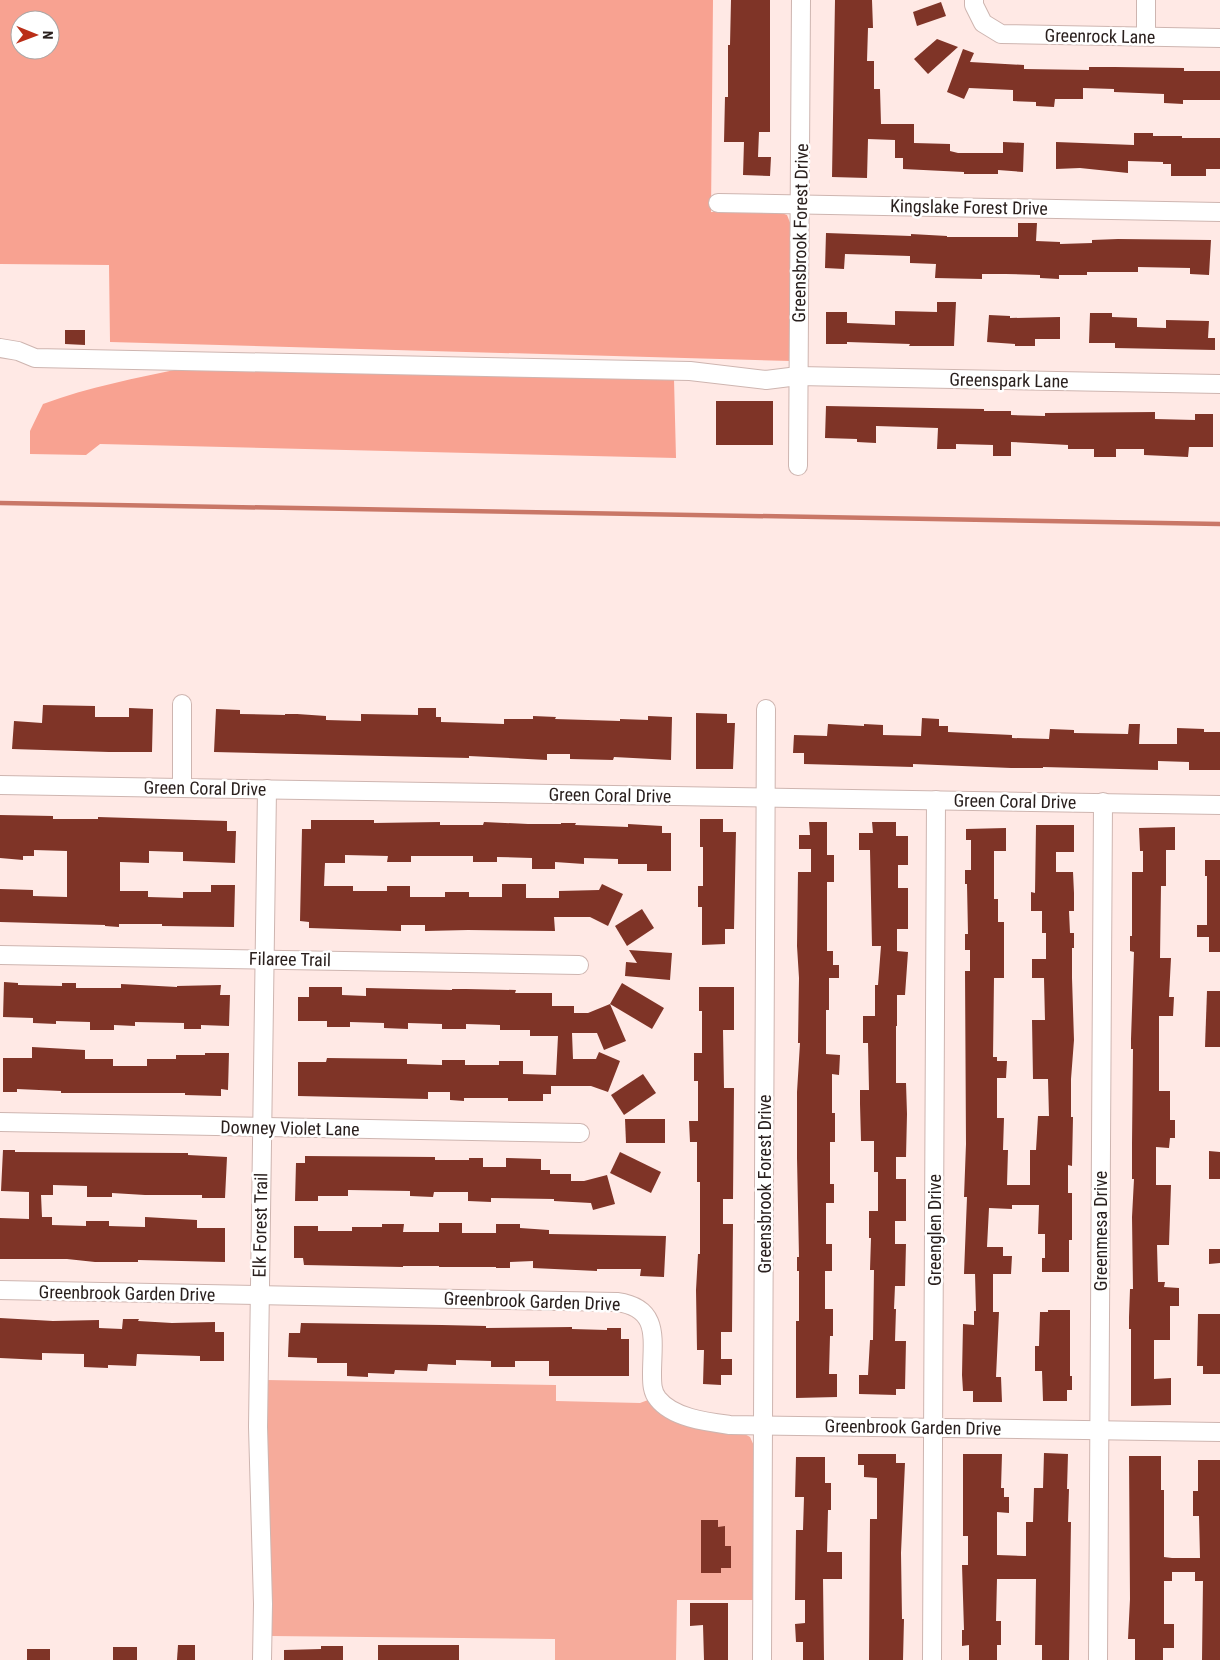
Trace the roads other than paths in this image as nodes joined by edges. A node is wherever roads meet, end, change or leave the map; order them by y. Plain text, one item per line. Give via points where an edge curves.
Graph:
1 (801, 0) edge
2 (974, 0) edge
3 (1146, 0) edge
4 (1146, 36) junction
5 (1220, 38) edge
6 (718, 203) dead end
7 (800, 203) junction
8 (1220, 212) edge
9 (0, 348) edge
10 (798, 376) junction
11 (1220, 384) edge
12 (798, 466) dead end
13 (182, 704) dead end
14 (766, 708) dead end
15 (0, 785) edge
16 (182, 787) junction
17 (267, 789) junction
18 (766, 797) junction
19 (936, 800) junction
20 (1103, 802) junction
21 (1220, 805) edge
22 (0, 955) edge
23 (266, 959) junction
24 (579, 965) dead end
25 (0, 1122) edge
26 (261, 1127) junction
27 (580, 1133) dead end
28 (0, 1290) edge
29 (259, 1295) junction
30 (763, 1424) junction
31 (934, 1428) junction
32 (1099, 1431) junction
33 (1220, 1432) edge
34 (262, 1660) edge
35 (762, 1660) edge
36 (932, 1660) edge
37 (1098, 1660) edge

1 - 7 street, Greensbrook Forest Drive
2 - 4 street, Greenrock Lane via 983,23 1001,34
3 - 4 street
4 - 5 street, Greenrock Lane
6 - 7 street, Kingslake Forest Drive
7 - 8 street, Kingslake Forest Drive
7 - 10 street, Greensbrook Forest Drive
9 - 10 street, Greenspark Lane via 35,358 690,371 766,380
10 - 11 street, Greenspark Lane
10 - 12 street, Greensbrook Forest Drive
13 - 16 street
14 - 18 street, Greensbrook Forest Drive
15 - 16 street, Green Coral Drive
16 - 17 street, Green Coral Drive
17 - 18 street, Green Coral Drive
17 - 23 street, Elk Forest Trail
18 - 19 street, Green Coral Drive
18 - 30 street, Greensbrook Forest Drive
19 - 20 street, Green Coral Drive
19 - 31 street, Greenglen Drive
20 - 21 street, Green Coral Drive
20 - 32 street, Greenmesa Drive
22 - 23 street, Filaree Trail
23 - 24 street, Filaree Trail
23 - 26 street, Elk Forest Trail
25 - 26 street, Downey Violet Lane
26 - 27 street, Downey Violet Lane
26 - 29 street, Elk Forest Trail
28 - 29 street, Greenbrook Garden Drive
29 - 30 street, Greenbrook Garden Drive via 627,1304 642,1310 651,1327 652,1383 659,1401 680,1414 709,1422
29 - 34 street, Elk Forest Trail via 258,1478
30 - 31 street, Greenbrook Garden Drive
30 - 35 street, Greensbrook Forest Drive
31 - 32 street, Greenbrook Garden Drive
31 - 36 street, Greenglen Drive
32 - 33 street, Greenbrook Garden Drive
32 - 37 street, Greenmesa Drive

